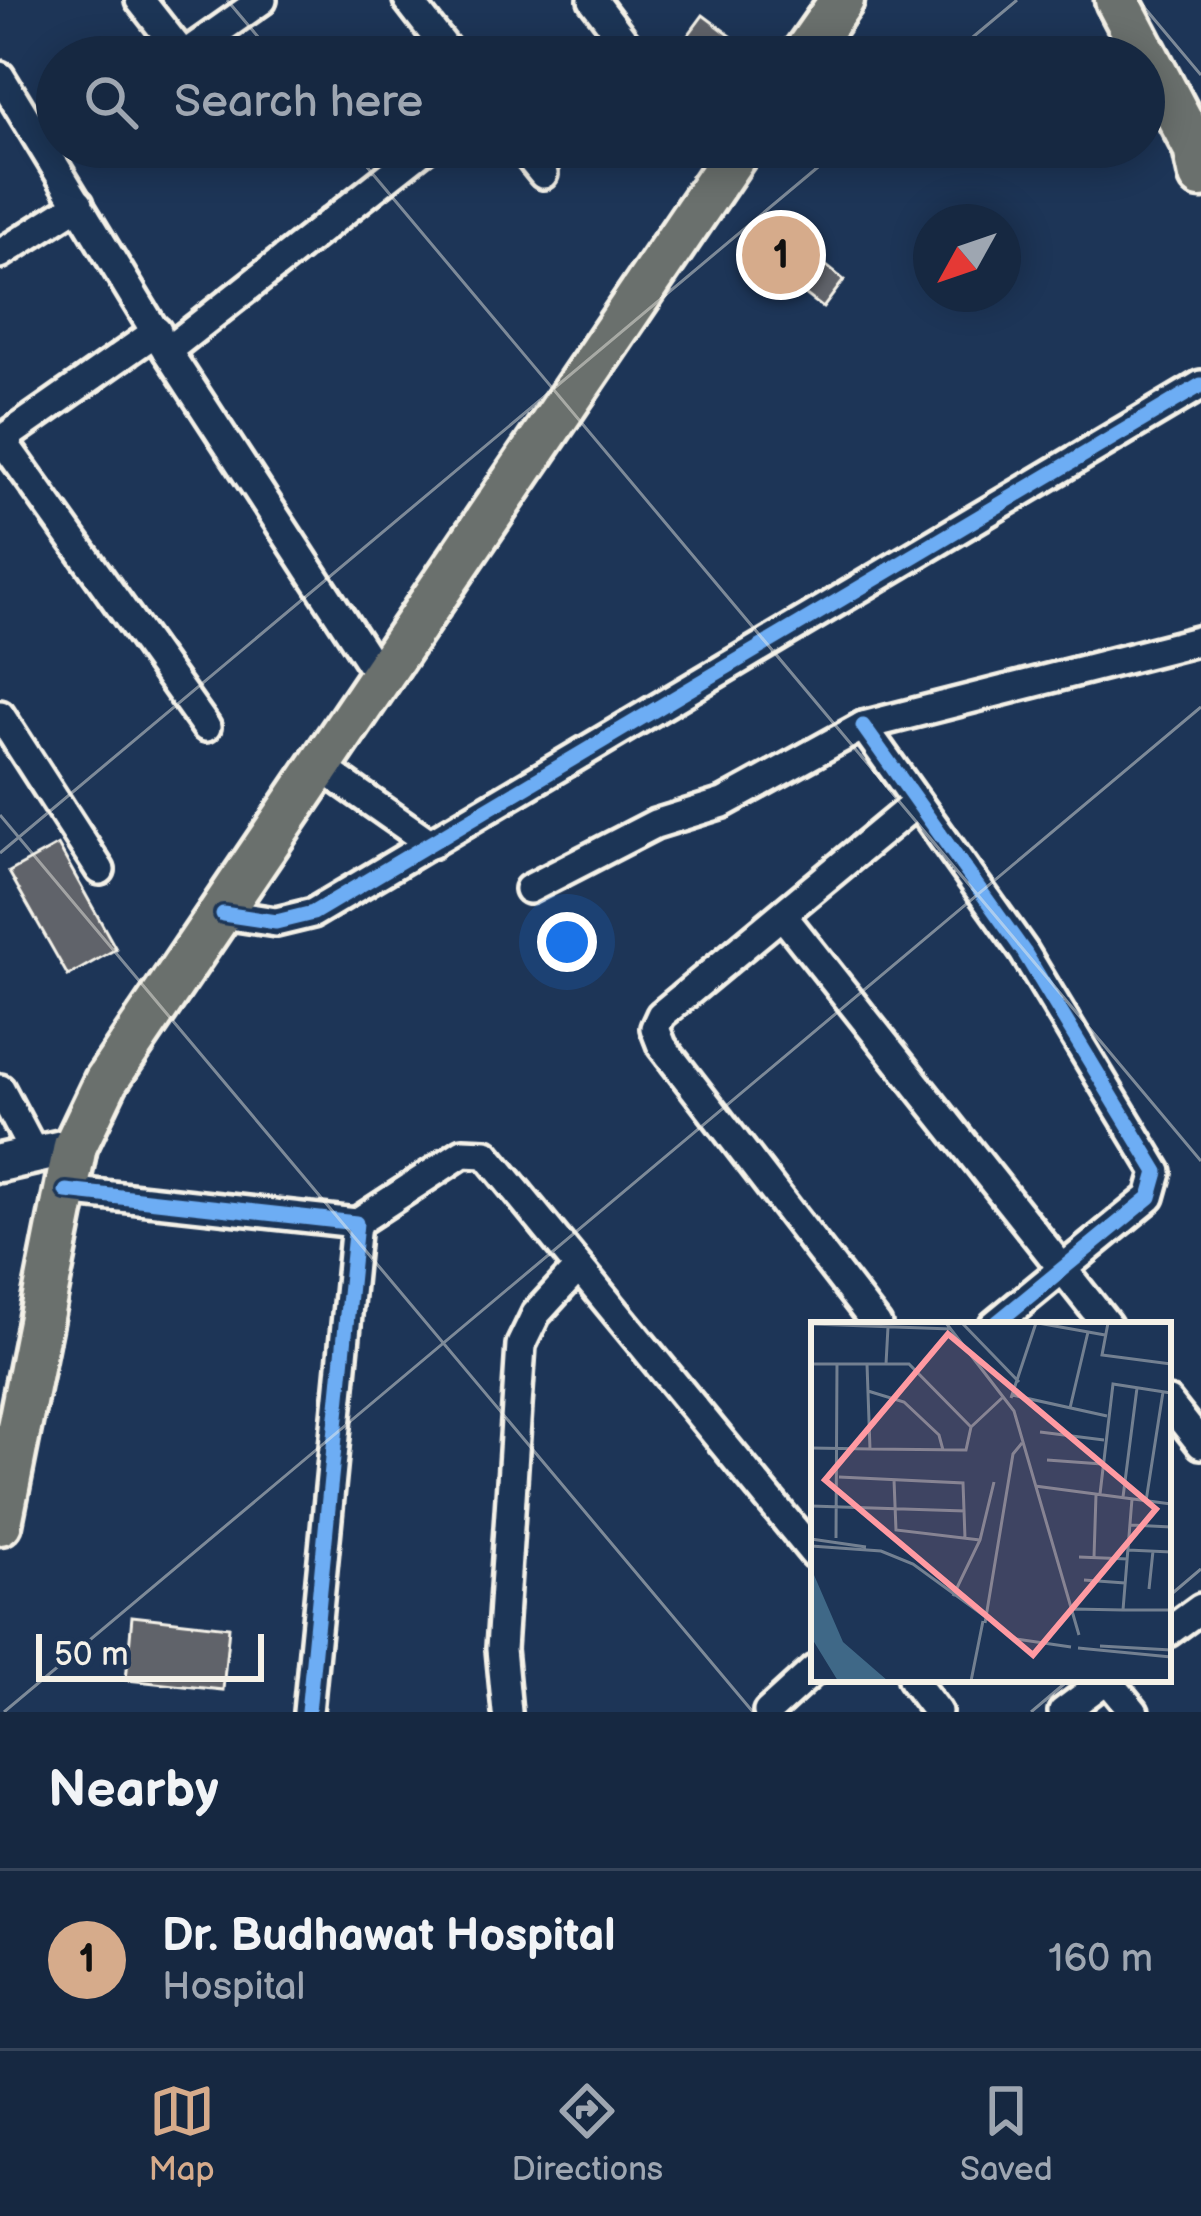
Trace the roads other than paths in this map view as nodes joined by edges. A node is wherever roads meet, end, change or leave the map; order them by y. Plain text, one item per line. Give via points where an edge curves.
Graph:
1 (140, 0) edge
2 (262, 0) edge
3 (408, 0) edge
4 (593, 0) edge
5 (1117, 0) edge
6 (833, 4) edge
7 (167, 36) edge
8 (211, 36) edge
9 (436, 36) edge
10 (620, 36) edge
11 (814, 36) edge
12 (1136, 36) edge
13 (1, 81) edge
14 (1165, 91) edge
15 (36, 127) edge
16 (62, 168) edge
17 (397, 168) edge
18 (538, 168) edge
19 (726, 168) edge
20 (543, 174) dead end
21 (1201, 176) edge
22 (79, 204) junction
23 (0, 254) edge
24 (162, 341) junction
25 (1201, 385) edge
26 (1, 441) edge
27 (1201, 640) edge
28 (379, 676) junction
29 (0, 715) edge
30 (863, 726) junction
31 (206, 727) dead end
32 (321, 766) junction
33 (915, 804) junction
34 (430, 844) junction
35 (100, 870) dead end
36 (529, 889) dead end
37 (223, 914) junction
38 (783, 916) junction
39 (0, 1089) edge
40 (36, 1155) edge
41 (66, 1191) junction
42 (356, 1223) junction
43 (578, 1268) junction
44 (1063, 1269) junction
45 (875, 1322) edge
46 (998, 1322) edge
47 (1105, 1322) edge
48 (1171, 1406) edge
49 (1201, 1444) edge
50 (0, 1522) edge
51 (811, 1550) edge
52 (1199, 1613) edge
53 (1171, 1630) edge
54 (811, 1673) edge
55 (914, 1682) edge
56 (1103, 1682) edge
57 (1110, 1682) edge
58 (308, 1712) edge
59 (507, 1712) edge
60 (767, 1712) edge
61 (937, 1712) edge
62 (1063, 1712) edge
63 (1135, 1712) edge

1 - 7 street
2 - 8 street
3 - 9 street
4 - 10 street
5 - 12 main road
6 - 11 main road
13 - 15 street
14 - 21 main road
16 - 22 street
17 - 24 street
18 - 20 street
19 - 28 main road
22 - 23 street
22 - 24 street
24 - 26 street
24 - 28 street
25 - 34 street
26 - 31 street
27 - 30 street
28 - 32 main road
29 - 35 street
30 - 33 street
30 - 36 street via 723,803 655,824
32 - 34 street
32 - 37 main road
33 - 38 street
33 - 44 street via 1030,962 1157,1172 1150,1197
34 - 37 street via 293,920
37 - 40 main road via 106,1081
38 - 44 street
38 - 45 street via 661,1015 657,1038
39 - 40 street
40 - 41 main road
41 - 42 street
41 - 50 main road
42 - 43 street via 478,1150
42 - 58 street
43 - 51 street
43 - 59 street via 536,1314 521,1345 501,1649
44 - 46 street
44 - 47 street
48 - 49 street
52 - 53 street
54 - 60 street
55 - 61 street
56 - 62 street
57 - 63 street

